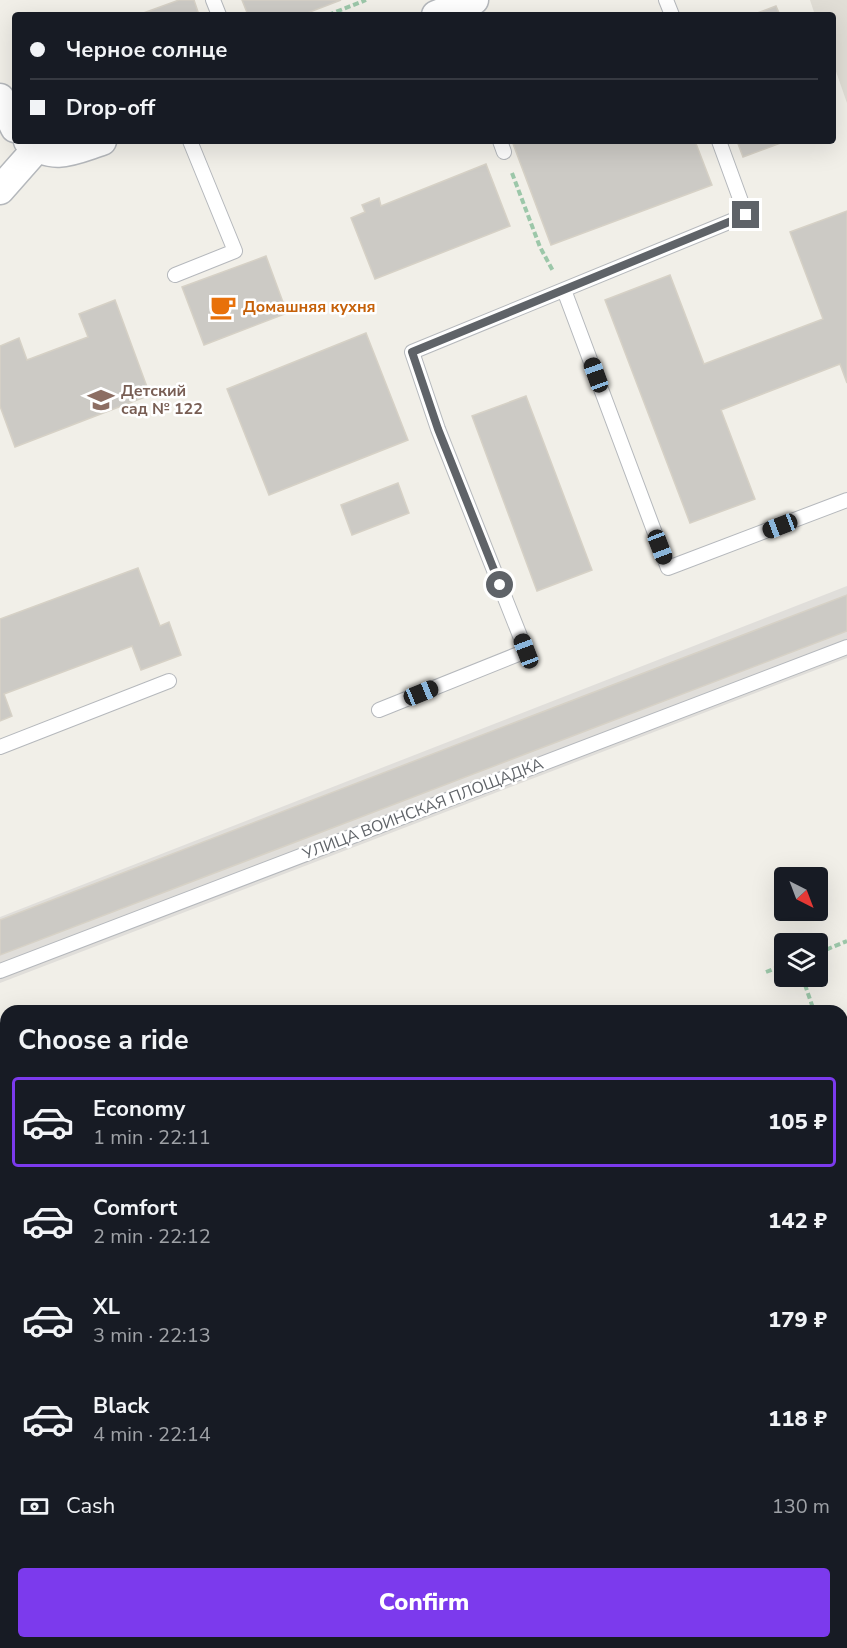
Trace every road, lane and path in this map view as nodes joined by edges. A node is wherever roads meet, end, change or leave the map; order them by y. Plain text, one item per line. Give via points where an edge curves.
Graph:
1 (366, 0) edge
2 (336, 12) edge
3 (0, 98) edge
4 (12, 122) edge
5 (93, 144) edge
6 (191, 144) edge
7 (720, 144) edge
8 (32, 145) edge
9 (502, 147) edge
10 (0, 190) edge
11 (175, 275) dead end
12 (564, 290) junction
13 (847, 500) edge
14 (847, 647) edge
15 (169, 681) dead end
16 (379, 710) dead end
17 (0, 747) edge
18 (847, 941) edge
19 (828, 948) edge
20 (774, 969) edge
21 (0, 970) edge
22 (766, 972) dead end
23 (806, 987) edge
24 (812, 1005) edge

1 - 2 path
3 - 4 street
5 - 8 street via 64,154
6 - 11 lane via 235,251
7 - 12 lane via 746,215
8 - 10 street
9 - 12 path via 540,247
12 - 13 lane via 668,568
12 - 16 lane via 412,352 438,429 526,651
14 - 21 lane, УЛИЦА ВОИНСКАЯ ПЛОЩАДКА
15 - 17 lane
18 - 19 path
20 - 22 path
23 - 24 path

